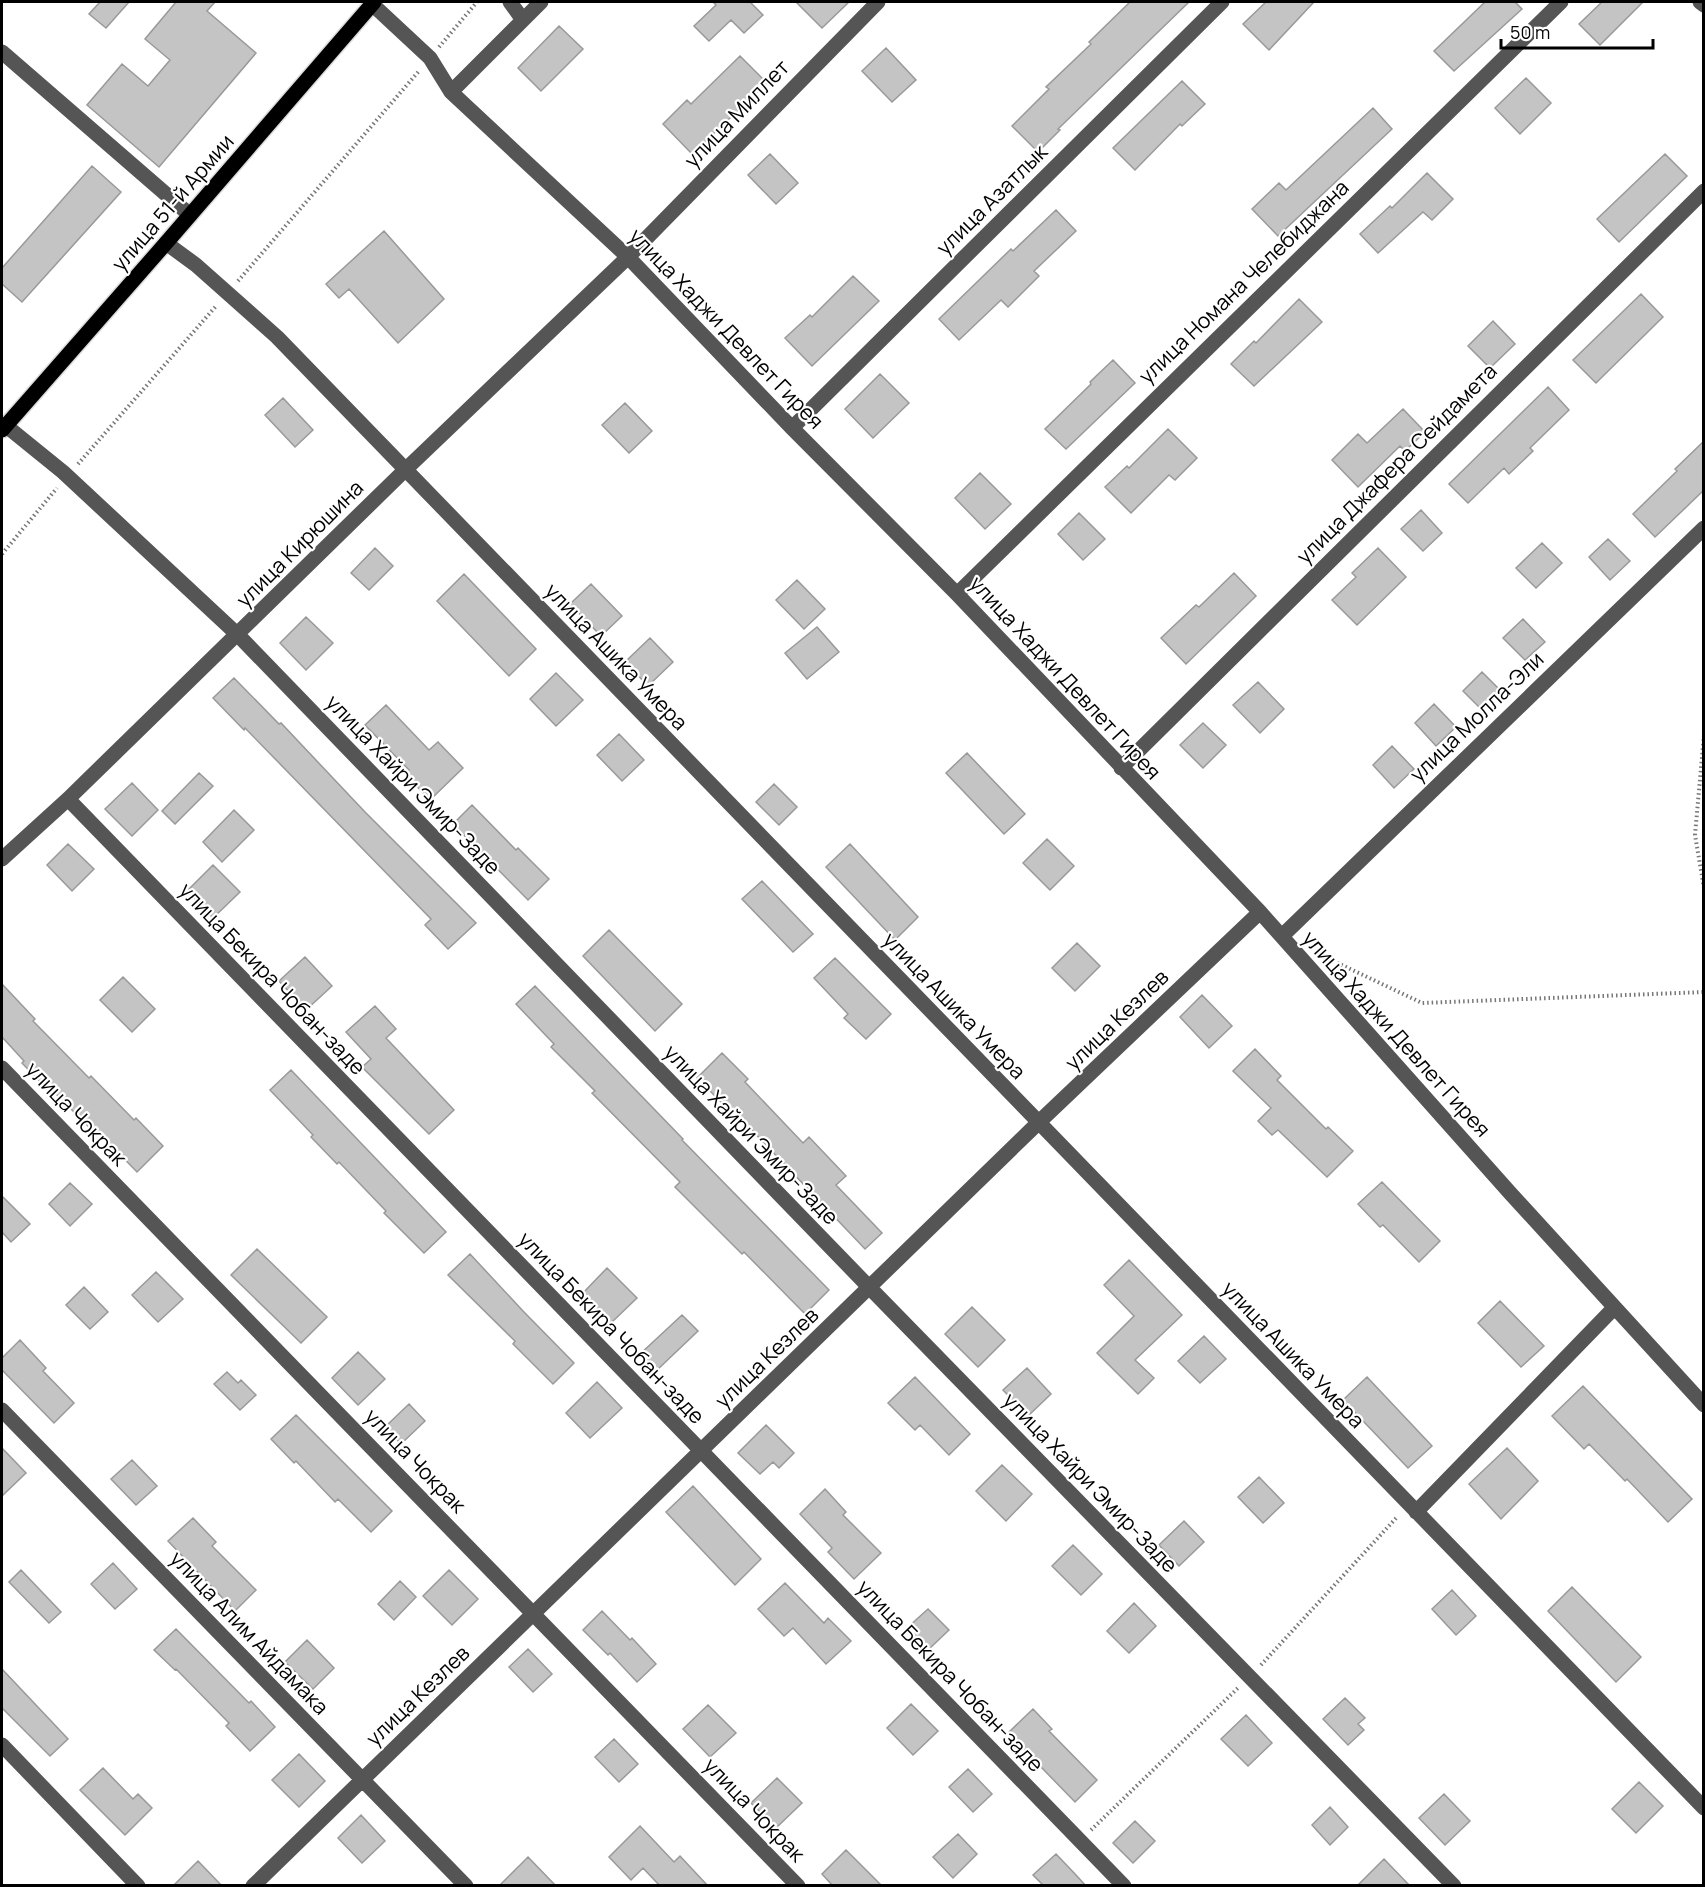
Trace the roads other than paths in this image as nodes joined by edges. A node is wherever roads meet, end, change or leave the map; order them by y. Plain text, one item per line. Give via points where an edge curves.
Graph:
1 (510, 2) edge
2 (541, 2) edge
3 (878, 2) edge
4 (1222, 2) edge
5 (1562, 2) edge
6 (1700, 2) edge
7 (373, 3) edge
8 (1704, 5) edge
9 (523, 20) junction
10 (2, 52) edge
11 (452, 92) junction
12 (1704, 191) edge
13 (190, 215) junction
14 (166, 243) junction
15 (628, 257) junction
16 (3, 428) edge
17 (792, 428) junction
18 (405, 470) junction
19 (1704, 528) edge
20 (957, 594) junction
21 (238, 635) junction
22 (1121, 768) junction
23 (68, 800) junction
24 (2, 859) edge
25 (1260, 912) junction
26 (1282, 936) junction
27 (2, 1068) edge
28 (1038, 1123) junction
29 (869, 1287) junction
30 (1614, 1308) junction
31 (1704, 1405) edge
32 (2, 1410) edge
33 (702, 1451) junction
34 (1413, 1508) junction
35 (533, 1613) junction
36 (2, 1746) edge
37 (362, 1780) junction
38 (1704, 1808) edge
39 (138, 1886) edge
40 (253, 1886) edge
41 (466, 1886) edge
42 (798, 1886) edge
43 (1124, 1886) edge
44 (1454, 1886) edge

1 - 9 street
2 - 9 street
3 - 15 street, улица Миллет
4 - 17 street, улица Азатлык
5 - 20 street, улица Номана Челебиджана
6 - 8 street
7 - 11 street, улица Хаджи Девлет Гирея via 430,58
7 - 13 main road, улица 51-й Армии
9 - 11 street
10 - 13 street
11 - 15 street, улица Хаджи Девлет Гирея
12 - 22 street, улица Джафера Сейдамета
13 - 14 main road, улица 51-й Армии
14 - 16 main road, улица 51-й Армии
14 - 18 street, улица Ашика Умера via 277,337
15 - 17 street, улица Хаджи Девлет Гирея
15 - 18 street, улица Кирюшина
16 - 21 street, улица Хайри Эмир-Заде via 63,472
17 - 20 street, улица Хаджи Девлет Гирея
18 - 21 street, улица Кирюшина
18 - 28 street, улица Ашика Умера
19 - 26 street, улица Молла-Эли
20 - 22 street, улица Хаджи Девлет Гирея
21 - 23 street, улица Кирюшина
21 - 29 street, улица Хайри Эмир-Заде
22 - 25 street, улица Хаджи Девлет Гирея
23 - 24 street, улица Кирюшина
23 - 33 street, улица Бекира Чобан-заде
25 - 26 street, улица Хаджи Девлет Гирея
25 - 28 street, улица Кезлев
26 - 30 street, улица Хаджи Девлет Гирея
27 - 35 street, улица Чокрак
28 - 29 street, улица Кезлев
28 - 34 street, улица Ашика Умера
29 - 33 street, улица Кезлев
29 - 44 street, улица Хайри Эмир-Заде
30 - 31 street, улица Хаджи Девлет Гирея
30 - 34 street
32 - 37 street, улица Алим Айдамака
33 - 35 street, улица Кезлев
33 - 43 street, улица Бекира Чобан-заде
34 - 38 street, улица Ашика Умера
35 - 37 street, улица Кезлев
35 - 42 street, улица Чокрак
36 - 39 street
37 - 40 street, улица Кезлев
37 - 41 street, улица Алим Айдамака

